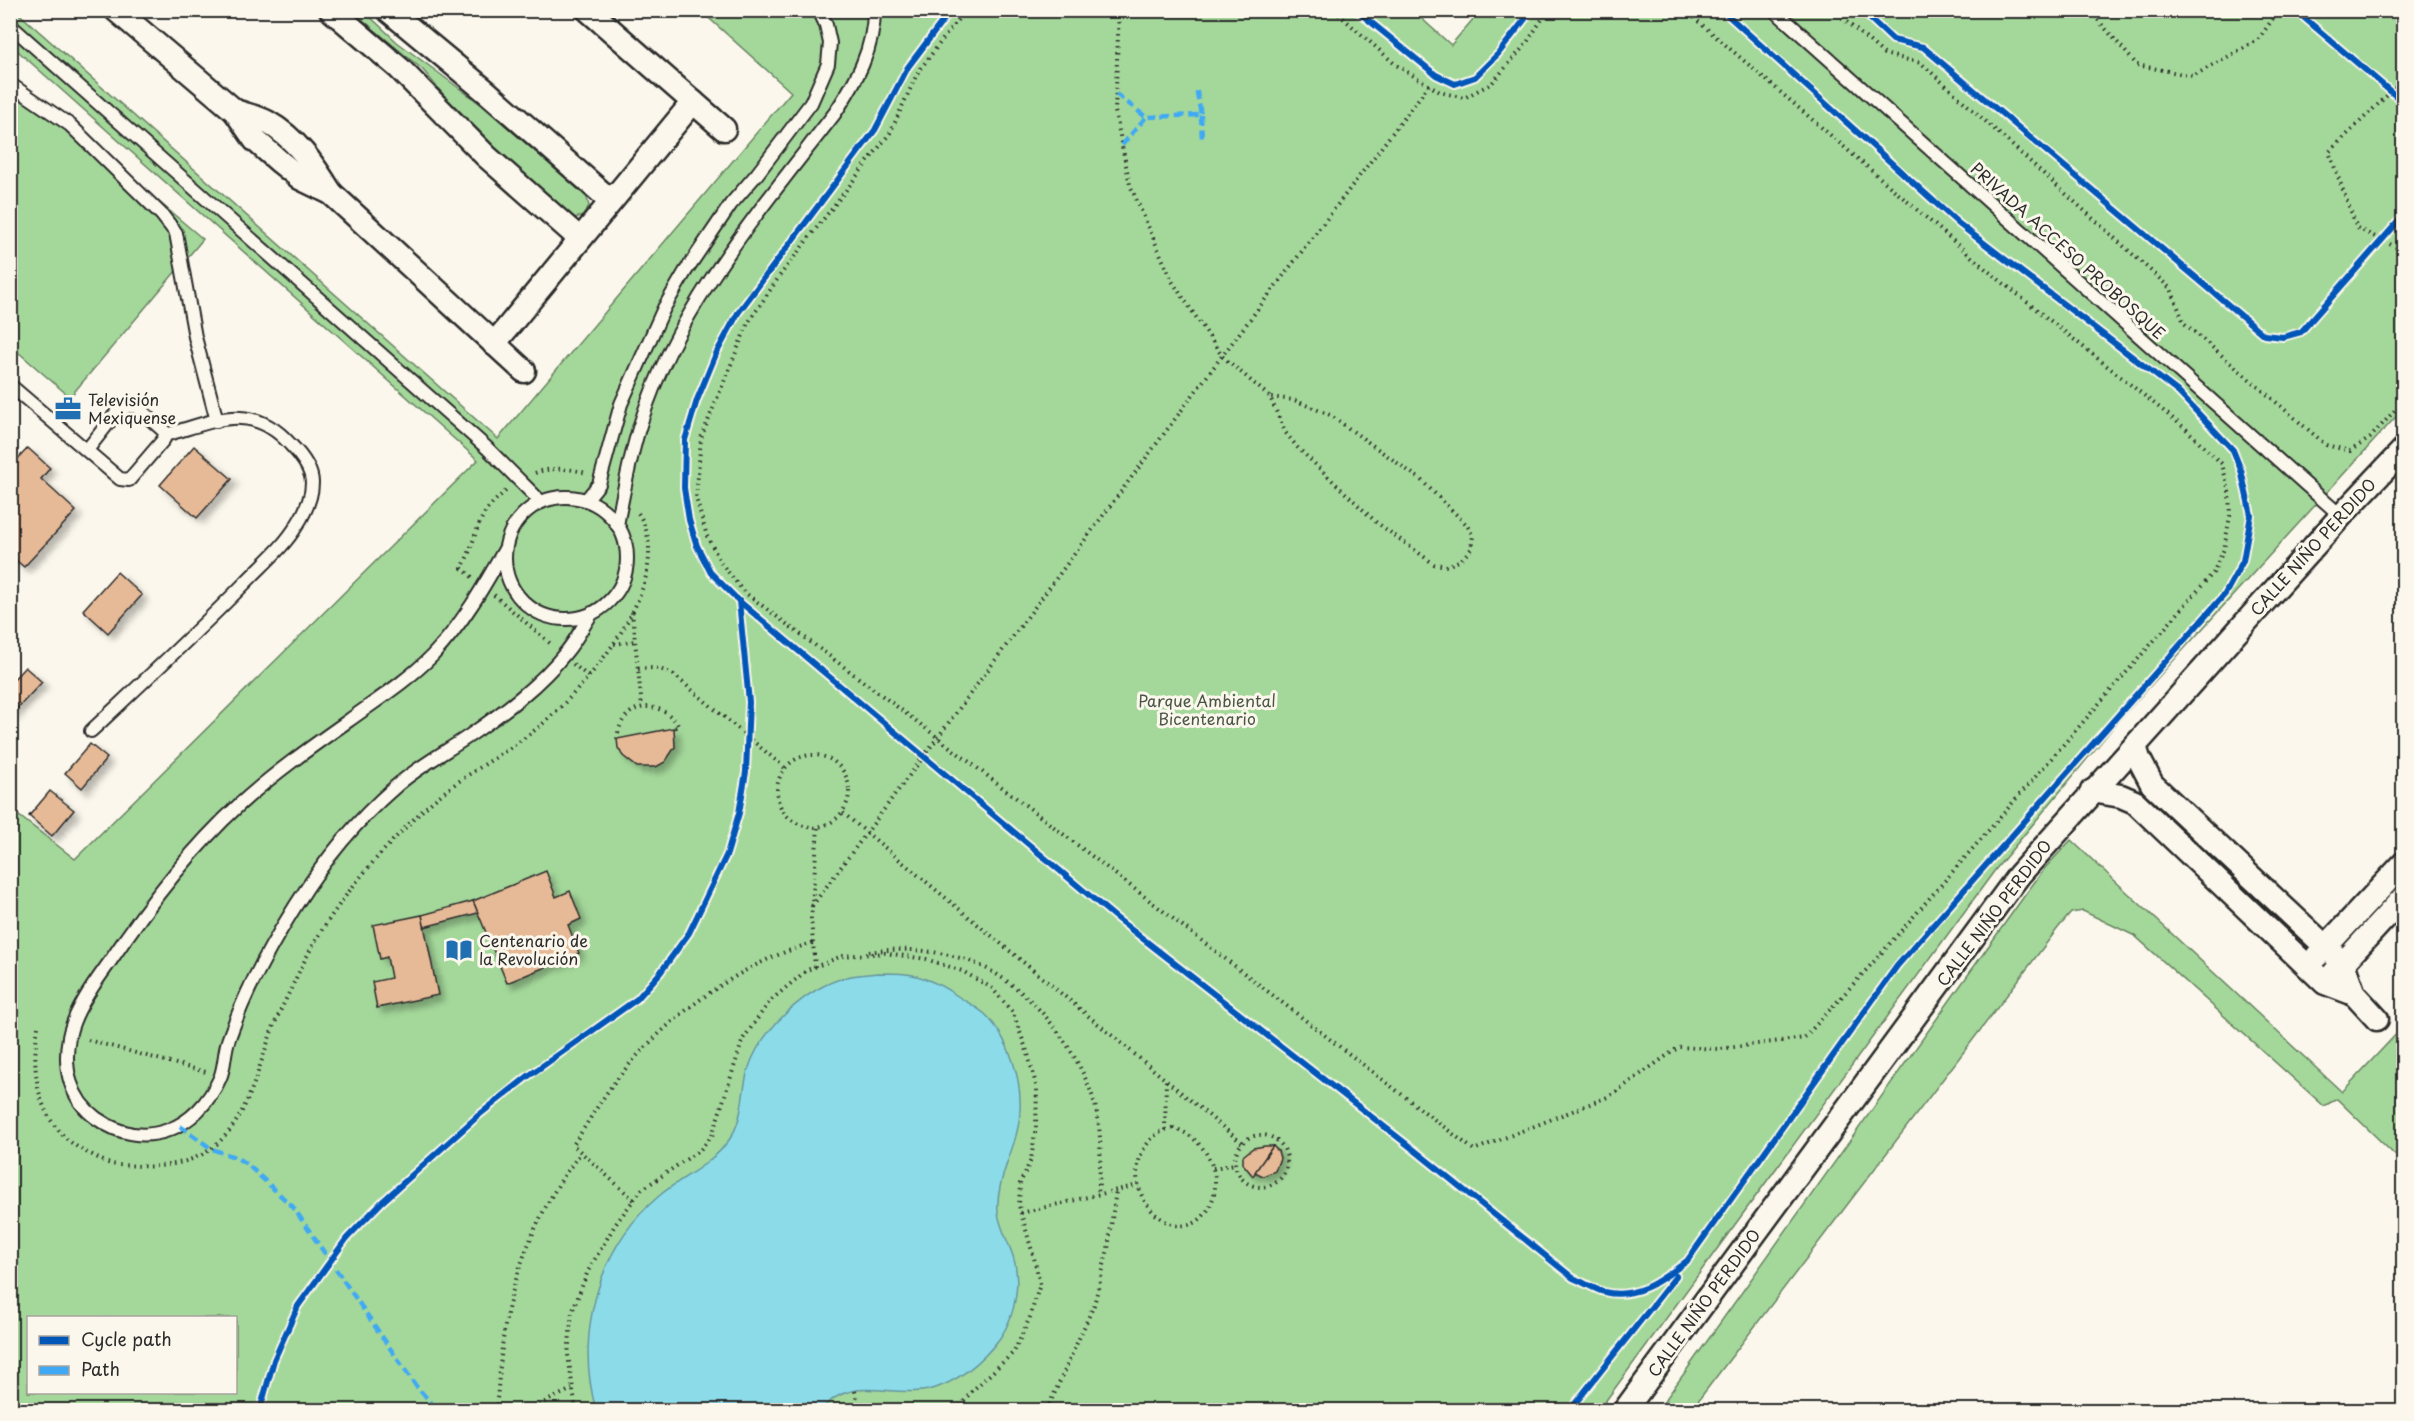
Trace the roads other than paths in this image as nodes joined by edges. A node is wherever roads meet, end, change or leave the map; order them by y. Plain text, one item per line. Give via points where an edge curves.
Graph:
1 (116, 10) edge
2 (331, 10) edge
3 (388, 10) edge
4 (588, 10) edge
5 (819, 10) edge
6 (874, 10) edge
7 (1774, 10) edge
8 (10, 25) edge
9 (10, 84) edge
10 (693, 102) junction
11 (724, 129) dead end
12 (611, 201) junction
13 (580, 239) junction
14 (494, 344) junction
15 (524, 371) dead end
16 (10, 385) edge
17 (217, 421) junction
18 (165, 435) junction
19 (2403, 449) edge
20 (87, 450) junction
21 (586, 500) junction
22 (541, 502) junction
23 (2341, 516) junction
24 (617, 525) junction
25 (505, 549) junction
26 (591, 613) junction
27 (91, 731) dead end
28 (2135, 746) junction
29 (2092, 791) junction
30 (2170, 801) junction
31 (2153, 820) junction
32 (2403, 863) edge
33 (2403, 897) edge
34 (2326, 947) junction
35 (2343, 963) junction
36 (2307, 967) junction
37 (2325, 983) junction
38 (2354, 994) junction
39 (2377, 1019) dead end
40 (1625, 1410) edge

1 - 14 street via 235,111 255,140 300,178 331,193
2 - 13 street via 399,68 486,156
3 - 12 street
4 - 10 street
5 - 21 lane via 830,43 828,64 811,103 731,204 674,290 621,404 599,484
6 - 24 lane via 870,48 850,90 723,261 676,340 641,422
7 - 23 lane, PRIVADA ACCESO PROBOSQUE
8 - 22 lane via 487,448
9 - 17 lane via 70,125 176,233 195,337
10 - 11 street
10 - 12 street
12 - 13 street
13 - 14 street
14 - 15 street
16 - 20 lane
17 - 18 lane
17 - 27 lane via 254,418 280,433 301,456 312,481 305,509 274,552 206,623
18 - 20 lane via 164,429 137,407 128,406 117,412
18 - 20 lane via 126,481
19 - 23 street, CALLE NIÑO PERDIDO
21 - 22 lane via 563,497
21 - 24 lane via 609,514
22 - 25 lane via 524,513
23 - 28 street, CALLE NIÑO PERDIDO
24 - 26 lane via 625,544 626,564 609,601
25 - 26 lane via 505,568 522,601 555,618
25 - 26 lane via 454,630 433,655 239,805 171,878 136,923 96,982 69,1035 66,1068 74,1092 88,1112 108,1126 132,1134 156,1134 180,1126 200,1111 221,1076 227,1043 263,961 310,883 339,846 396,786 534,686 567,651
28 - 29 street, CALLE NIÑO PERDIDO
28 - 30 street via 2152,783
29 - 31 street via 2135,802
29 - 40 street, CALLE NIÑO PERDIDO via 2019,875
30 - 31 street
30 - 34 street
31 - 36 street
32 - 34 street
33 - 35 street
34 - 35 street
34 - 36 street
35 - 37 street
35 - 38 street
36 - 37 street
37 - 38 street
38 - 39 street

